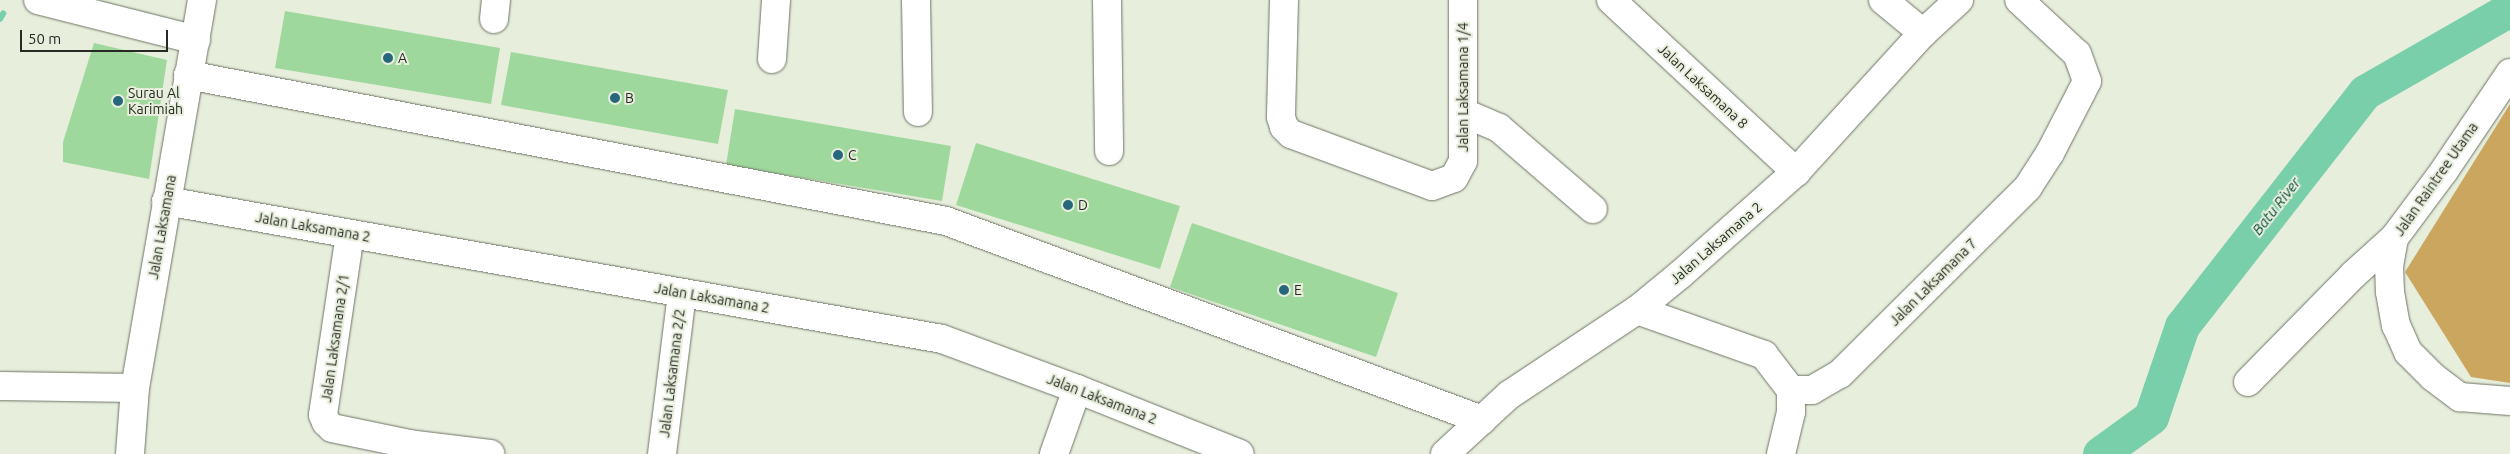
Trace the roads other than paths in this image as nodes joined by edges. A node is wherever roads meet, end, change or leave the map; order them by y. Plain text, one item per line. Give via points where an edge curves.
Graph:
1 (38, 0) edge
2 (202, 0) edge
3 (776, 0) edge
4 (916, 0) edge
5 (1107, 0) edge
6 (1284, 0) edge
7 (1463, 0) edge
8 (1611, 0) edge
9 (1883, 0) edge
10 (1959, 0) edge
11 (2019, 0) edge
12 (1924, 33) junction
13 (196, 40) junction
14 (772, 59) dead end
15 (2510, 73) edge
16 (188, 75) junction
17 (918, 112) dead end
18 (1464, 113) junction
19 (1109, 151) dead end
20 (1796, 172) junction
21 (166, 201) junction
22 (1593, 209) dead end
23 (350, 234) junction
24 (2394, 238) junction
25 (682, 293) junction
26 (1637, 310) junction
27 (2248, 382) dead end
28 (0, 386) edge
29 (134, 388) junction
30 (1077, 389) junction
31 (1791, 390) junction
32 (2510, 401) edge
33 (1482, 420) junction
34 (408, 449) edge
35 (130, 454) edge
36 (490, 454) edge
37 (662, 454) edge
38 (1054, 454) edge
39 (1240, 454) edge
40 (1445, 454) edge
41 (1781, 454) edge

1 - 13 street
2 - 13 street, Jalan Laksamana
3 - 14 street
4 - 17 street
5 - 19 street
6 - 18 street, Jalan Laksamana 1/4 via 1281,116 1284,127 1291,134 1432,186 1454,178 1463,161
7 - 18 street, Jalan Laksamana 1/4
8 - 20 street, Jalan Laksamana 8
9 - 12 street
10 - 12 street, Jalan Laksamana 2
11 - 31 street, Jalan Laksamana 7 via 2077,54 2086,81 2050,153 2028,187 1840,374 1812,390
12 - 20 street, Jalan Laksamana 2
13 - 16 street, Jalan Laksamana
15 - 24 street, Jalan Raintree Utama
16 - 21 street, Jalan Laksamana
16 - 33 street via 946,221
18 - 22 street via 1499,128
20 - 26 street, Jalan Laksamana 2
21 - 23 street, Jalan Laksamana 2
21 - 29 street, Jalan Laksamana
23 - 25 street, Jalan Laksamana 2
23 - 34 street, Jalan Laksamana 2/1 via 323,415 332,428
24 - 27 street
24 - 32 street, Jalan Raintree Utama via 2390,292 2396,326 2408,352 2433,377 2460,397
25 - 30 street, Jalan Laksamana 2 via 942,339
25 - 37 street, Jalan Laksamana 2/2
26 - 31 street via 1764,354
26 - 33 street, Jalan Laksamana 2 via 1509,395
28 - 29 street
29 - 35 street, Jalan Laksamana
30 - 38 street
30 - 39 street, Jalan Laksamana 2
31 - 41 street via 1791,412
33 - 40 street, Jalan Laksamana 2
34 - 36 street, Jalan Laksamana 2/1

